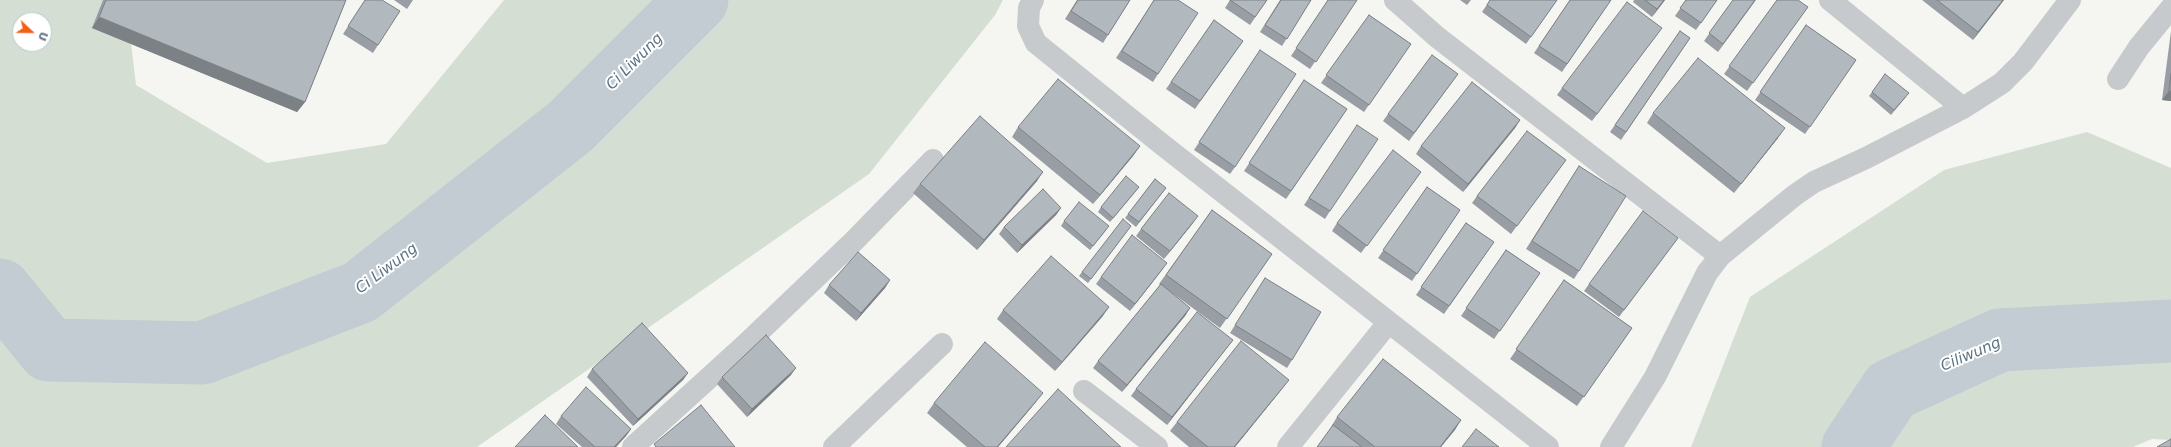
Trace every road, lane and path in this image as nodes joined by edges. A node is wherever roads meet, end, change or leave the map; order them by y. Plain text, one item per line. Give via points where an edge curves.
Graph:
1 (1033, 0) edge
2 (1395, 0) edge
3 (1830, 0) edge
4 (2070, 0) edge
5 (2171, 8) edge
6 (2118, 79) dead end
7 (1963, 108) junction
8 (933, 160) dead end
9 (1720, 256) junction
10 (1388, 323) junction
11 (942, 344) dead end
12 (1084, 391) dead end
13 (633, 447) edge
14 (834, 447) edge
15 (1157, 447) edge
16 (1288, 447) edge
17 (1548, 447) edge
18 (1611, 447) edge

1 - 10 street via 1029,8 1028,26 1036,43
2 - 9 street via 1437,37
3 - 7 street
4 - 7 street via 2023,62 2002,83
5 - 6 street via 2139,47
7 - 9 street via 1814,182
8 - 13 street via 744,346
9 - 18 street via 1707,273 1655,378
10 - 16 street
10 - 17 street
11 - 14 street
12 - 15 street

